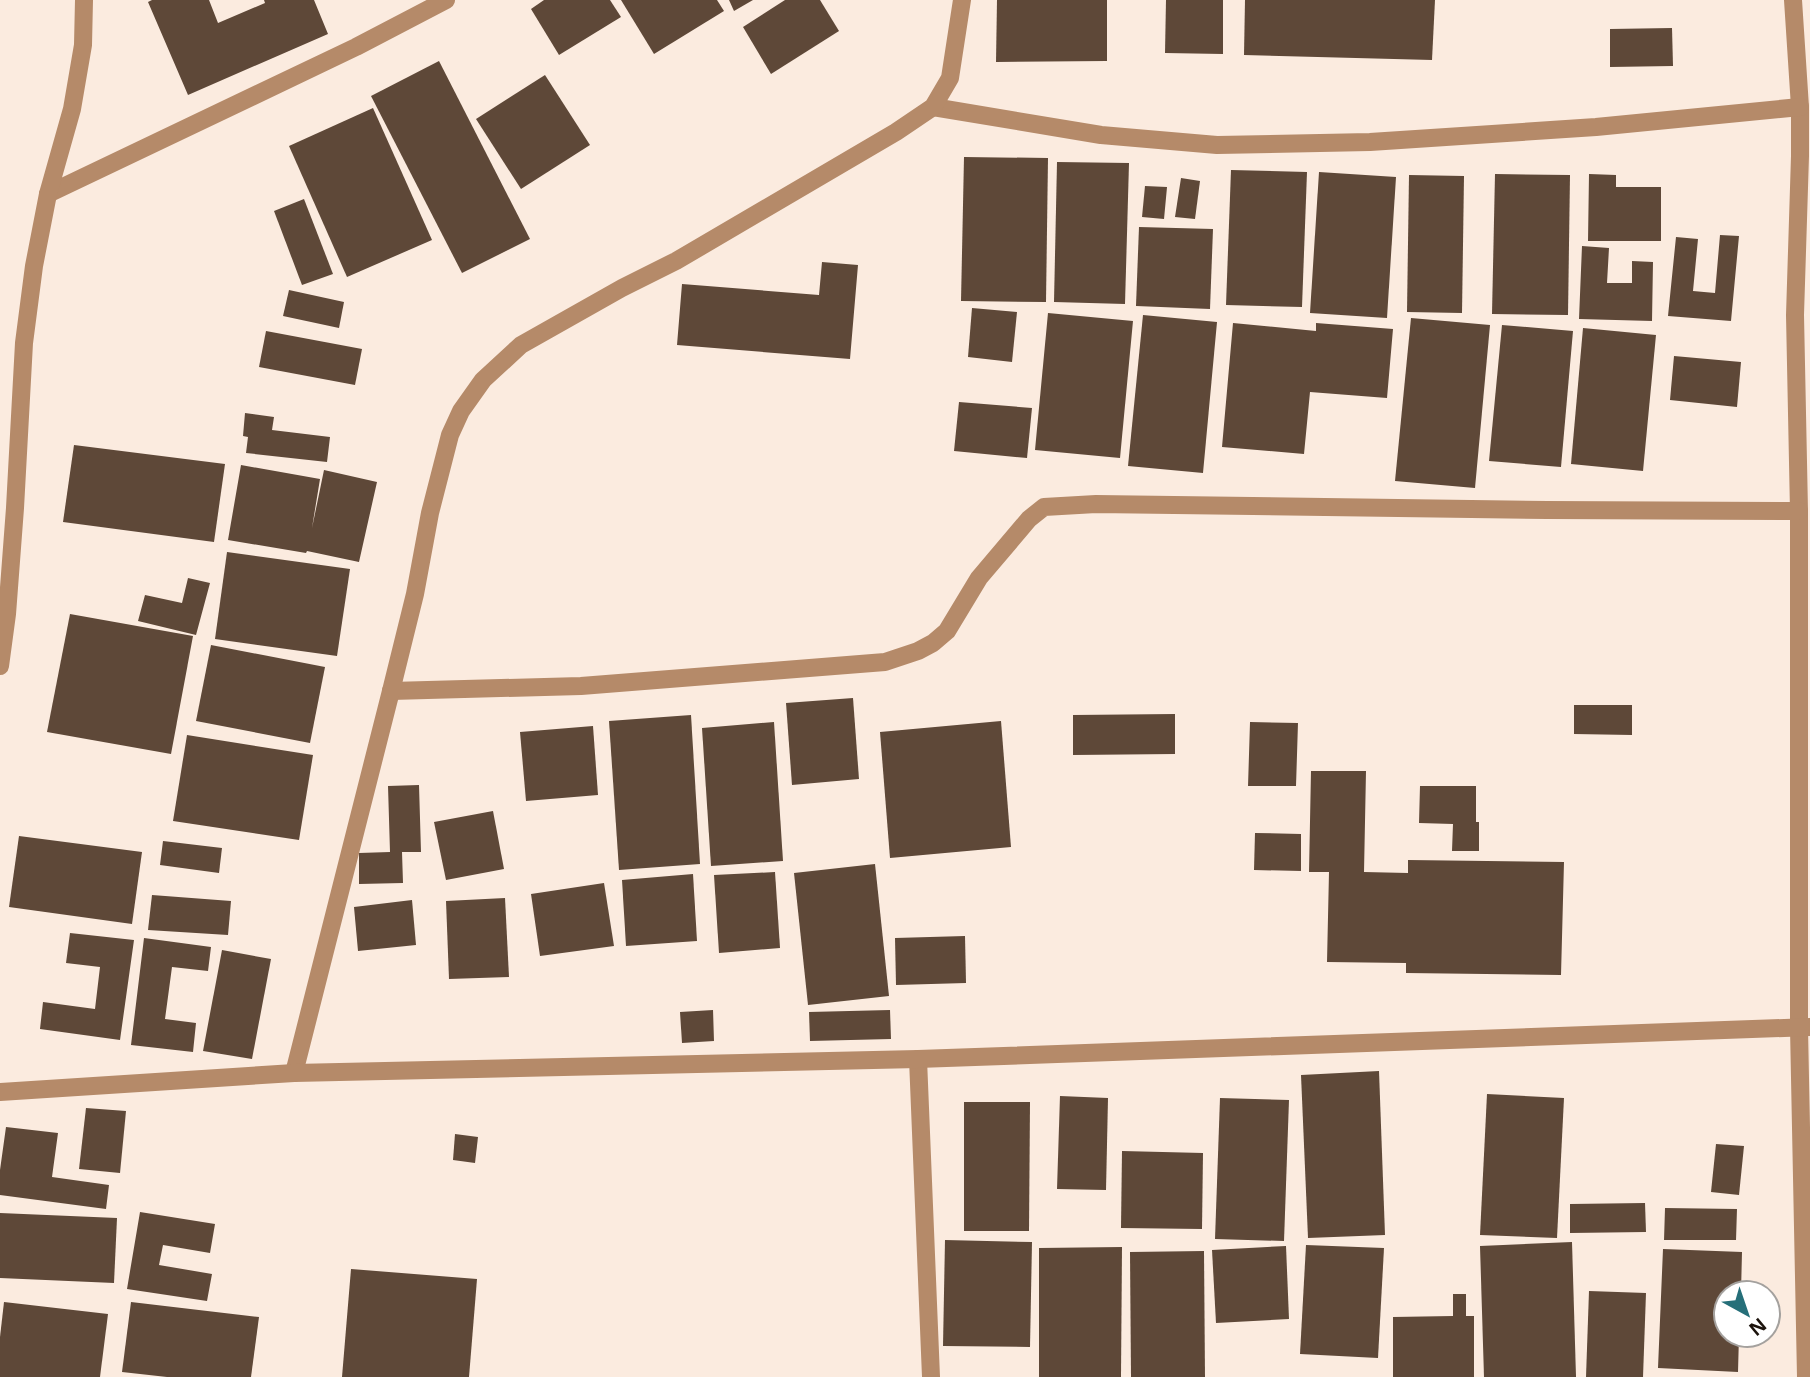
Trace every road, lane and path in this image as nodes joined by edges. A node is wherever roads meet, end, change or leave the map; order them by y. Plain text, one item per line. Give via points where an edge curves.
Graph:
1 (84, 0) edge
2 (446, 0) edge
3 (962, 0) edge
4 (1793, 0) edge
5 (933, 107) junction
6 (1800, 107) junction
7 (48, 194) junction
8 (1803, 315) edge
9 (1799, 511) junction
10 (3, 613) edge
11 (1805, 643) edge
12 (0, 666) edge
13 (391, 691) junction
14 (1804, 1028) edge
15 (918, 1059) junction
16 (294, 1073) junction
17 (0, 1092) edge
18 (931, 1377) edge
19 (1806, 1377) edge

1 - 7 street via 83,45 72,109
2 - 7 street
3 - 5 street via 950,78
4 - 6 street
5 - 6 street via 1101,135 1217,145 1370,142
5 - 13 street via 688,255 521,345 483,380 450,435
6 - 8 street
7 - 10 street via 24,343 15,508
8 - 9 street
9 - 11 street
9 - 13 street via 1045,507 1029,519 979,578 947,631 918,651 885,662 582,686
10 - 12 street
11 - 14 street
13 - 16 street
14 - 15 street
14 - 19 street
15 - 16 street
15 - 18 street
16 - 17 street

